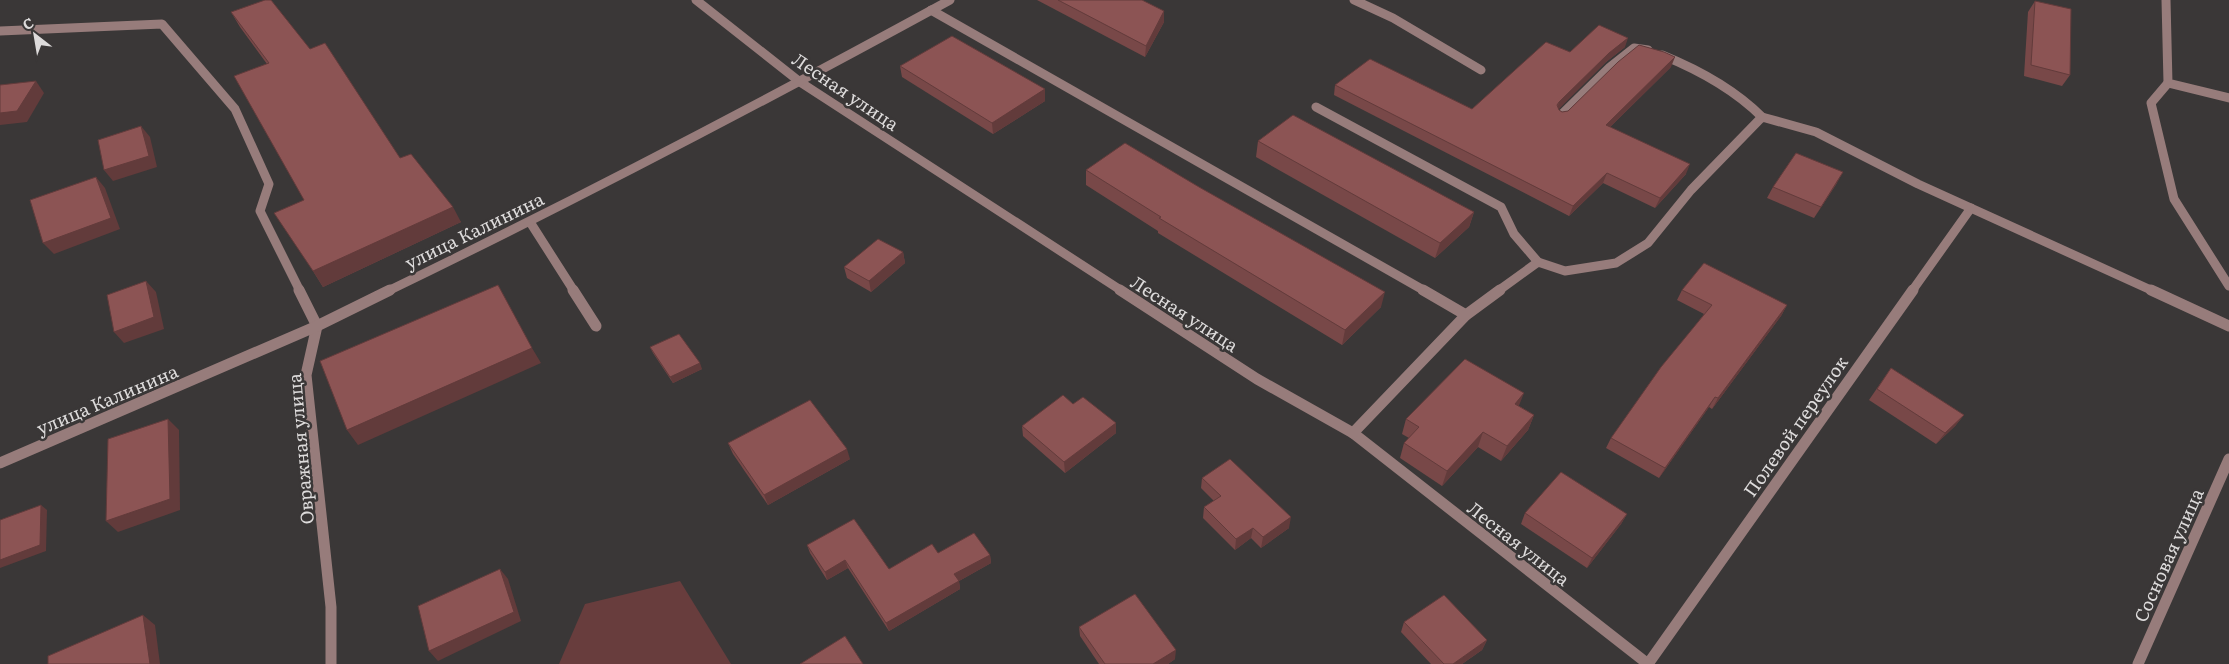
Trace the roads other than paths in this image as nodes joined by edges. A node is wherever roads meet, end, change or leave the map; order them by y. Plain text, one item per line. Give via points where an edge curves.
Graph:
1 (696, 0) edge
2 (950, 0) edge
3 (1354, 0) edge
4 (2166, 0) edge
5 (932, 10) junction
6 (0, 31) edge
7 (1481, 70) dead end
8 (800, 82) junction
9 (2168, 83) junction
10 (2229, 98) edge
11 (1316, 107) dead end
12 (1560, 116) edge
13 (1762, 117) junction
14 (1971, 208) junction
15 (530, 222) junction
16 (1538, 262) junction
17 (2229, 286) edge
18 (1466, 315) junction
19 (317, 326) junction
20 (596, 326) dead end
21 (2229, 326) edge
22 (1353, 433) junction
23 (2229, 459) edge
24 (0, 463) edge
25 (331, 664) edge
26 (1648, 664) edge
27 (2138, 664) edge

1 - 8 street, Лесная улица
2 - 5 street, улица Калинина
3 - 7 street via 1393,18
4 - 9 street
5 - 8 street, улица Калинина
5 - 18 street
6 - 19 street via 162,24 235,109 269,184 260,211
8 - 15 street, улица Калинина
8 - 22 street, Лесная улица via 1257,379
9 - 10 street
9 - 17 street via 2150,103 2174,199
11 - 16 street via 1502,208 1514,234
12 - 13 street via 1634,48 1678,60 1749,103
13 - 14 street via 1816,132
13 - 16 street via 1690,190 1648,243 1616,263 1565,271
14 - 21 street
14 - 26 street, Полевой переулок
15 - 19 street, улица Калинина
15 - 20 street
16 - 18 street
18 - 22 street
19 - 24 street, улица Калинина
19 - 25 street, Овражная улица via 306,376 331,607
22 - 26 street, Лесная улица
23 - 27 street, Сосновая улица

